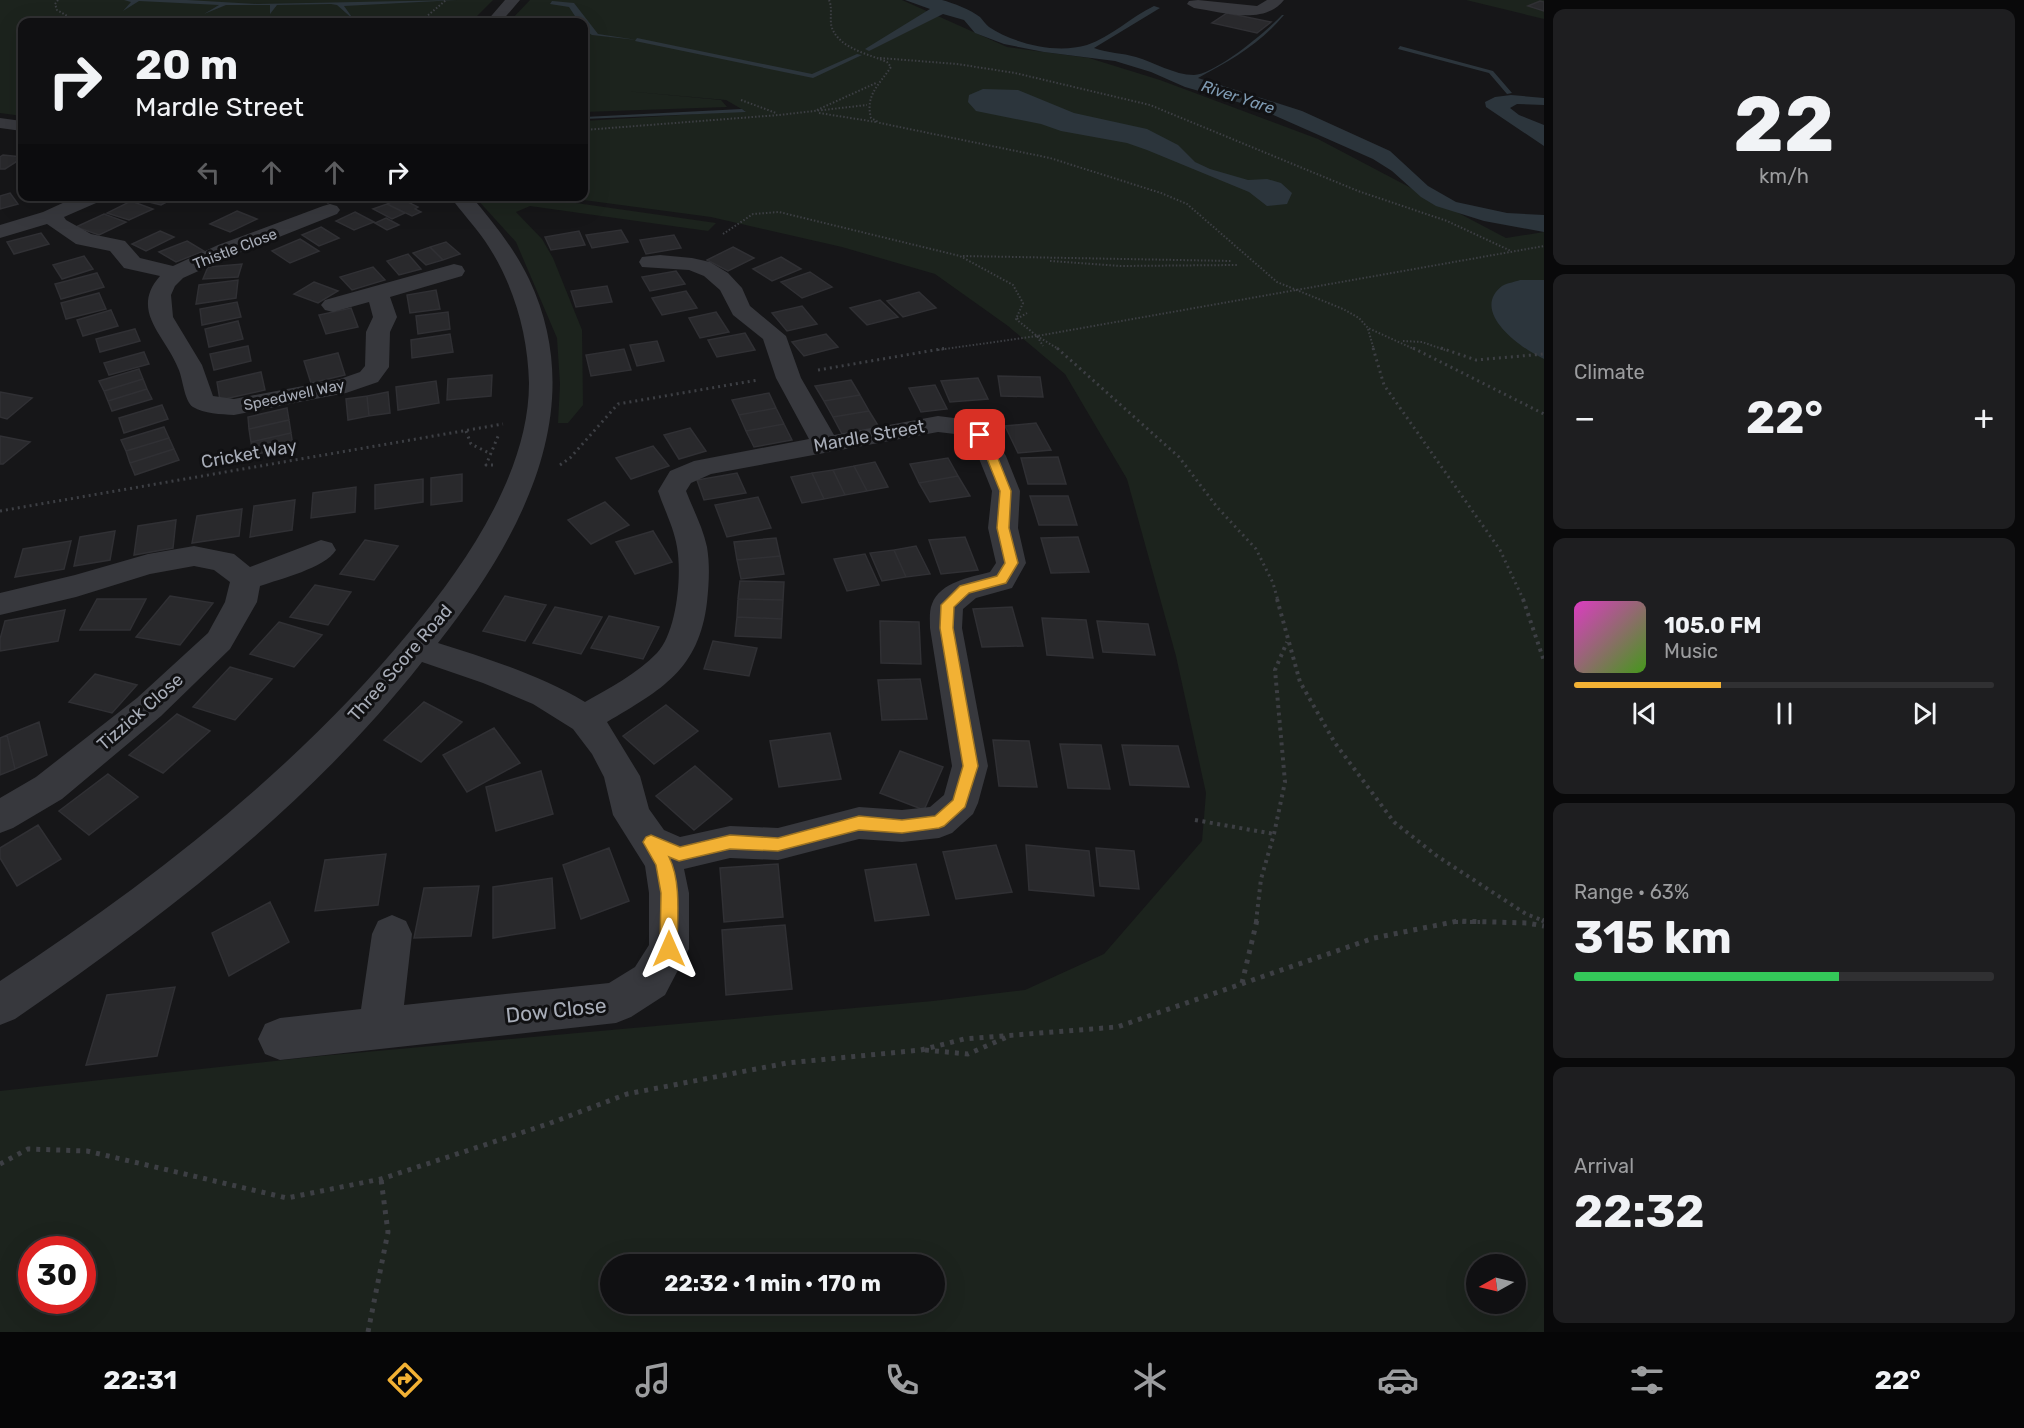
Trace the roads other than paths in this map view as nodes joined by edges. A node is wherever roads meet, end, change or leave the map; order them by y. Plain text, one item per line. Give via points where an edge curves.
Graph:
1 (513, 0) edge
2 (1277, 0) edge
3 (1194, 4) dead end
4 (497, 18) edge
5 (0, 123) edge
6 (18, 125) edge
7 (84, 201) edge
8 (464, 201) edge
9 (330, 210) dead end
10 (269, 213) dead end
11 (50, 216) junction
12 (295, 225) junction
13 (0, 232) edge
14 (650, 262) dead end
15 (454, 270) dead end
16 (175, 273) junction
17 (377, 293) junction
18 (333, 305) dead end
19 (825, 443) junction
20 (321, 550) dead end
21 (246, 579) junction
22 (0, 604) edge
23 (417, 648) junction
24 (585, 719) junction
25 (0, 817) edge
26 (651, 842) junction
27 (392, 934) dead end
28 (0, 1005) edge
29 (380, 1029) junction
30 (280, 1039) dead end

1 - 4 street
2 - 3 street via 1257,11
5 - 6 street
7 - 11 street
8 - 23 street, Three Score Road via 499,242 528,302 541,378 537,420 527,465 488,548
9 - 12 street, Thistle Close
10 - 12 street, Thistle Close
11 - 13 street
11 - 16 street via 84,239 117,246 132,263
12 - 16 street, Thistle Close
14 - 19 street via 693,263 729,285 742,312 774,336 786,376
15 - 17 street
16 - 17 street, Speedwell Way via 164,282 160,294 161,320 187,361 201,400 215,406 234,407 369,377 377,367 378,333 385,317
17 - 18 street
19 - 24 street, Mardle Street via 704,467 680,477 672,491 692,547 693,593 685,635 670,661
19 - 26 street, Mardle Street via 938,423 961,426 980,435 1006,491 1003,528 1011,563 1001,580 965,590 947,605 946,628 970,766 960,803 939,822 902,826 859,823 778,844 730,842 679,854
20 - 21 street
21 - 22 street via 223,561 194,556 148,564
21 - 25 street, Tizzick Close via 241,602 219,641 149,707 49,788
23 - 24 street via 545,695
23 - 28 street, Three Score Road via 284,788 106,933
24 - 26 street via 622,776 632,815
26 - 29 street, Dow Close via 664,864 669,893 669,949 650,981 616,1003
27 - 29 street
29 - 30 street, Dow Close

